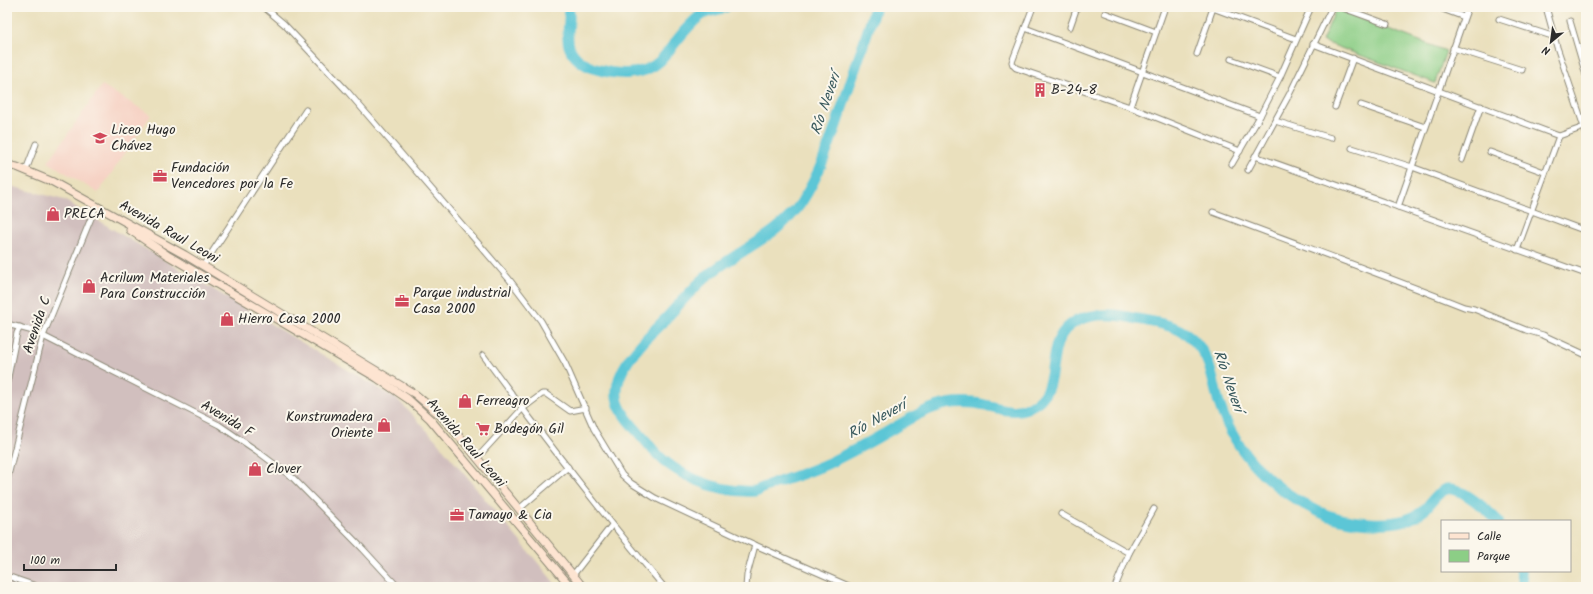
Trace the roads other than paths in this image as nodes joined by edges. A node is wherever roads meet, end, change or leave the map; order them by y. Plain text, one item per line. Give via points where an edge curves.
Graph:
1 (264, 7) edge
2 (1033, 7) edge
3 (1077, 7) edge
4 (1165, 7) edge
5 (1311, 7) edge
6 (1332, 7) edge
7 (1340, 7) edge
8 (1437, 7) edge
9 (1468, 7) edge
10 (1546, 7) edge
11 (1211, 8) edge
12 (1105, 13) dead end
13 (1464, 17) junction
14 (1499, 19) dead end
15 (1570, 21) dead end
16 (1388, 24) dead end
17 (1070, 27) dead end
18 (1025, 28) junction
19 (1156, 32) junction
20 (1555, 36) junction
21 (1296, 39) junction
22 (1313, 44) junction
23 (1453, 48) junction
24 (1197, 54) dead end
25 (1353, 58) junction
26 (1231, 60) dead end
27 (1584, 60) edge
28 (1522, 70) dead end
29 (1143, 71) junction
30 (1586, 75) edge
31 (1280, 77) junction
32 (1439, 90) junction
33 (1361, 105) dead end
34 (1481, 106) junction
35 (1130, 107) junction
36 (1335, 107) dead end
37 (306, 110) dead end
38 (1260, 116) junction
39 (1275, 121) junction
40 (1425, 127) junction
41 (1584, 127) junction
42 (1586, 133) edge
43 (1559, 136) junction
44 (1331, 138) dead end
45 (36, 144) dead end
46 (1352, 148) dead end
47 (1240, 151) junction
48 (1490, 152) dead end
49 (1255, 156) junction
50 (1462, 160) dead end
51 (1232, 164) dead end
52 (7, 165) edge
53 (1412, 167) junction
54 (26, 170) junction
55 (1248, 170) dead end
56 (1544, 172) junction
57 (96, 206) junction
58 (1398, 207) junction
59 (1531, 210) junction
60 (1213, 212) dead end
61 (1586, 231) edge
62 (1517, 250) junction
63 (203, 266) junction
64 (1586, 274) edge
65 (7, 324) edge
66 (20, 327) junction
67 (43, 336) junction
68 (483, 355) dead end
69 (1586, 355) edge
70 (7, 382) edge
71 (586, 408) junction
72 (522, 409) junction
73 (477, 458) junction
74 (568, 467) junction
75 (7, 480) edge
76 (519, 509) junction
77 (1154, 509) dead end
78 (1061, 514) dead end
79 (612, 525) junction
80 (755, 545) junction
81 (1129, 554) junction
82 (574, 575) junction
83 (7, 576) edge
84 (39, 587) edge
85 (398, 587) edge
86 (571, 587) edge
87 (583, 587) edge
88 (664, 587) edge
89 (746, 587) edge
90 (852, 587) edge
91 (1115, 587) edge

1 - 71 street via 284,24 347,91 509,279 544,327 565,363
2 - 18 street
3 - 17 street
4 - 19 street
5 - 21 street
6 - 22 street
7 - 16 street
8 - 13 street
9 - 13 street
10 - 20 street
11 - 21 street
11 - 24 street
12 - 19 street
13 - 23 street
14 - 20 street
15 - 27 street
18 - 29 street
18 - 35 street via 1012,62 1016,68
19 - 29 street
20 - 41 street
21 - 31 street
22 - 25 street
22 - 39 street
23 - 28 street
23 - 32 street
25 - 32 street
25 - 36 street
26 - 31 street
27 - 30 street
29 - 35 street
29 - 38 street
31 - 38 street
32 - 34 street
32 - 40 street
33 - 40 street
34 - 43 street
34 - 50 street
35 - 47 street
37 - 63 street
38 - 47 street
39 - 44 street
39 - 49 street
40 - 53 street
41 - 42 street
41 - 43 street
43 - 56 street
45 - 54 street
46 - 53 street
47 - 51 street
48 - 56 street
49 - 55 street
49 - 58 street
52 - 54 main road
53 - 58 street
53 - 59 street
54 - 57 main road
56 - 59 street
57 - 63 main road, Avenida Raul Leoni
57 - 67 street, Avenida C
57 - 86 main road, Avenida Raul Leoni via 168,255 408,399 436,425
58 - 62 street
59 - 61 street
59 - 62 street
60 - 69 street via 1543,335
62 - 64 street
63 - 73 main road, Avenida Raul Leoni via 415,394 441,416
65 - 66 street, Avenida F
66 - 67 street, Avenida F
66 - 70 street
67 - 75 street, Avenida C
67 - 85 street, Avenida F via 219,425 257,451 292,478
68 - 72 street
71 - 72 street via 570,411 546,394 542,394
71 - 80 street via 594,429 622,475 631,483 655,498
72 - 73 street
72 - 74 street
73 - 76 main road, Avenida Raul Leoni
74 - 76 street
74 - 79 street
76 - 82 main road, Avenida Raul Leoni
77 - 81 street
78 - 81 street
79 - 82 street
79 - 88 street
80 - 89 street
80 - 90 street
81 - 91 street
82 - 87 main road, Avenida Raul Leoni
83 - 84 street

